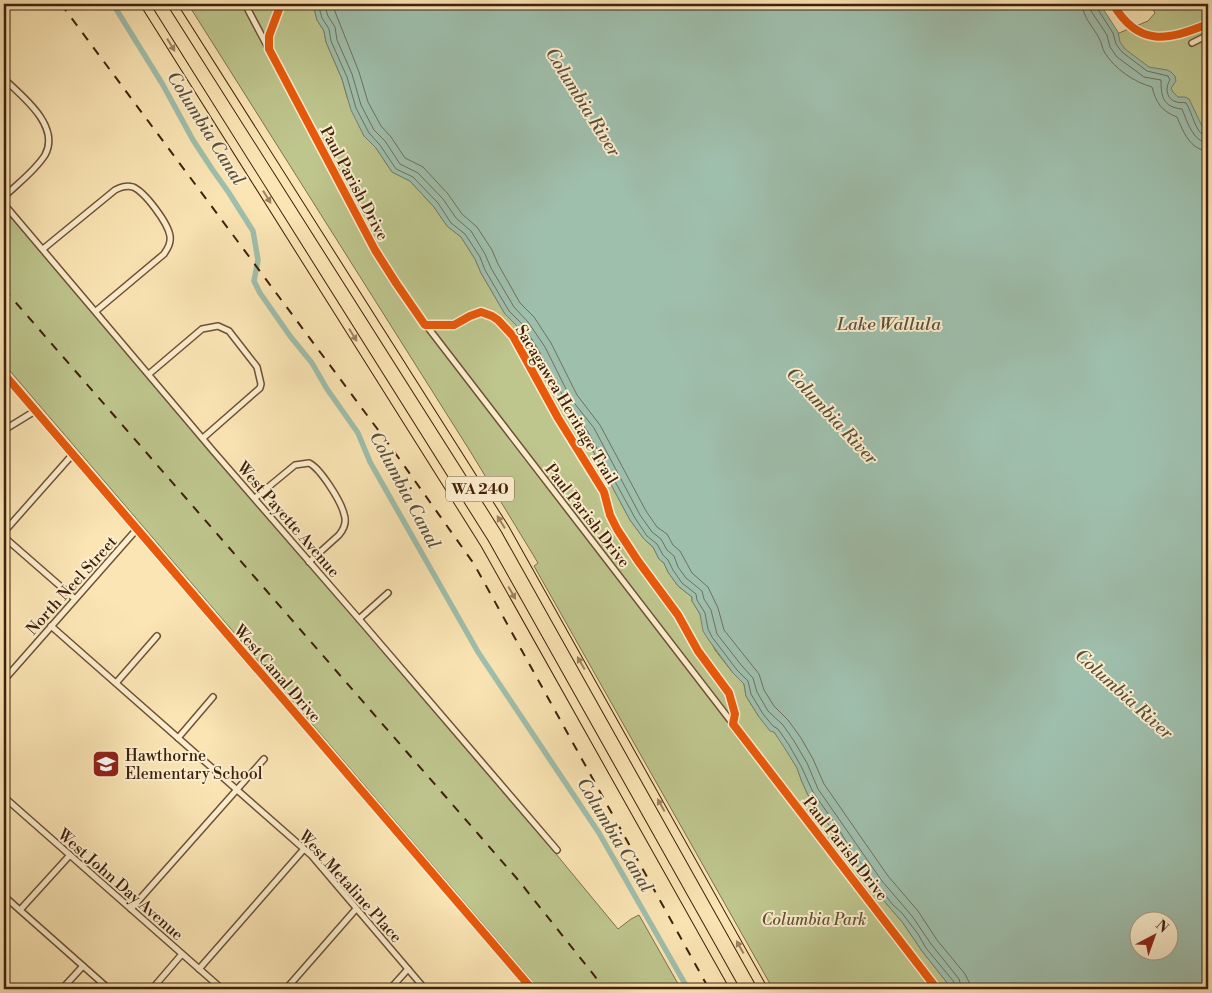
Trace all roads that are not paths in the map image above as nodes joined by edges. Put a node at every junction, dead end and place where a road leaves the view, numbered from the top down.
1 (145, 4) edge
2 (172, 4) edge
3 (245, 4) edge
4 (1208, 35) edge
5 (1192, 43) dead end
6 (4, 79) edge
7 (4, 197) edge
8 (4, 204) edge
9 (43, 250) junction
10 (96, 312) junction
11 (4, 374) edge
12 (149, 374) junction
13 (35, 411) junction
14 (4, 430) edge
15 (203, 438) junction
16 (73, 454) junction
17 (255, 498) junction
18 (137, 530) junction
19 (4, 532) edge
20 (4, 537) edge
21 (309, 562) junction
22 (388, 593) dead end
23 (74, 599) junction
24 (359, 619) junction
25 (51, 626) junction
26 (157, 636) dead end
27 (4, 680) edge
28 (116, 683) junction
29 (213, 697) dead end
30 (178, 738) junction
31 (264, 759) dead end
32 (237, 790) junction
33 (4, 797) edge
34 (304, 849) junction
35 (556, 850) dead end
36 (70, 855) junction
37 (4, 896) edge
38 (132, 909) junction
39 (356, 909) junction
40 (20, 910) junction
41 (182, 954) junction
42 (83, 966) junction
43 (199, 969) junction
44 (408, 969) junction
45 (62, 989) edge
46 (109, 989) edge
47 (152, 989) edge
48 (222, 989) edge
49 (286, 989) edge
50 (390, 989) edge
51 (425, 989) edge
52 (532, 989) edge
53 (735, 989) edge
54 (764, 989) edge
55 (937, 989) edge

1 -> 53 highway, WA 240
54 -> 2 highway, WA 240
3 - 55 street, Paul Parish Drive
4 - 5 street
6 - 7 street
8 - 9 street, West Payette Avenue
9 - 10 street, West Payette Avenue
9 - 10 street
10 - 12 street, West Payette Avenue
11 - 13 street, West Canal Drive
12 - 15 street, West Payette Avenue
12 - 15 street
13 - 14 street
13 - 16 street, West Canal Drive
15 - 17 street, West Payette Avenue
16 - 18 street, West Canal Drive
16 - 19 street
17 - 21 street, West Payette Avenue
17 - 21 street
18 - 23 street, North Neel Street
18 - 52 street, West Canal Drive
20 - 23 street
21 - 24 street, West Payette Avenue
22 - 24 street
23 - 25 street, North Neel Street
24 - 35 street, West Payette Avenue
25 - 27 street, North Neel Street
25 - 28 street, West Metaline Place
26 - 28 street
28 - 30 street, West Metaline Place
29 - 30 street
30 - 32 street, West Metaline Place
31 - 32 street
32 - 34 street, West Metaline Place
32 - 38 street
33 - 36 street, West John Day Avenue
34 - 39 street, West Metaline Place
34 - 43 street
36 - 38 street, West John Day Avenue
36 - 40 street
37 - 40 street
38 - 41 street, West John Day Avenue
39 - 44 street, West Metaline Place
39 - 49 street
40 - 42 street
41 - 43 street, West John Day Avenue
41 - 47 street
42 - 45 street
42 - 46 street
43 - 48 street, West John Day Avenue
44 - 50 street
44 - 51 street, West Metaline Place

